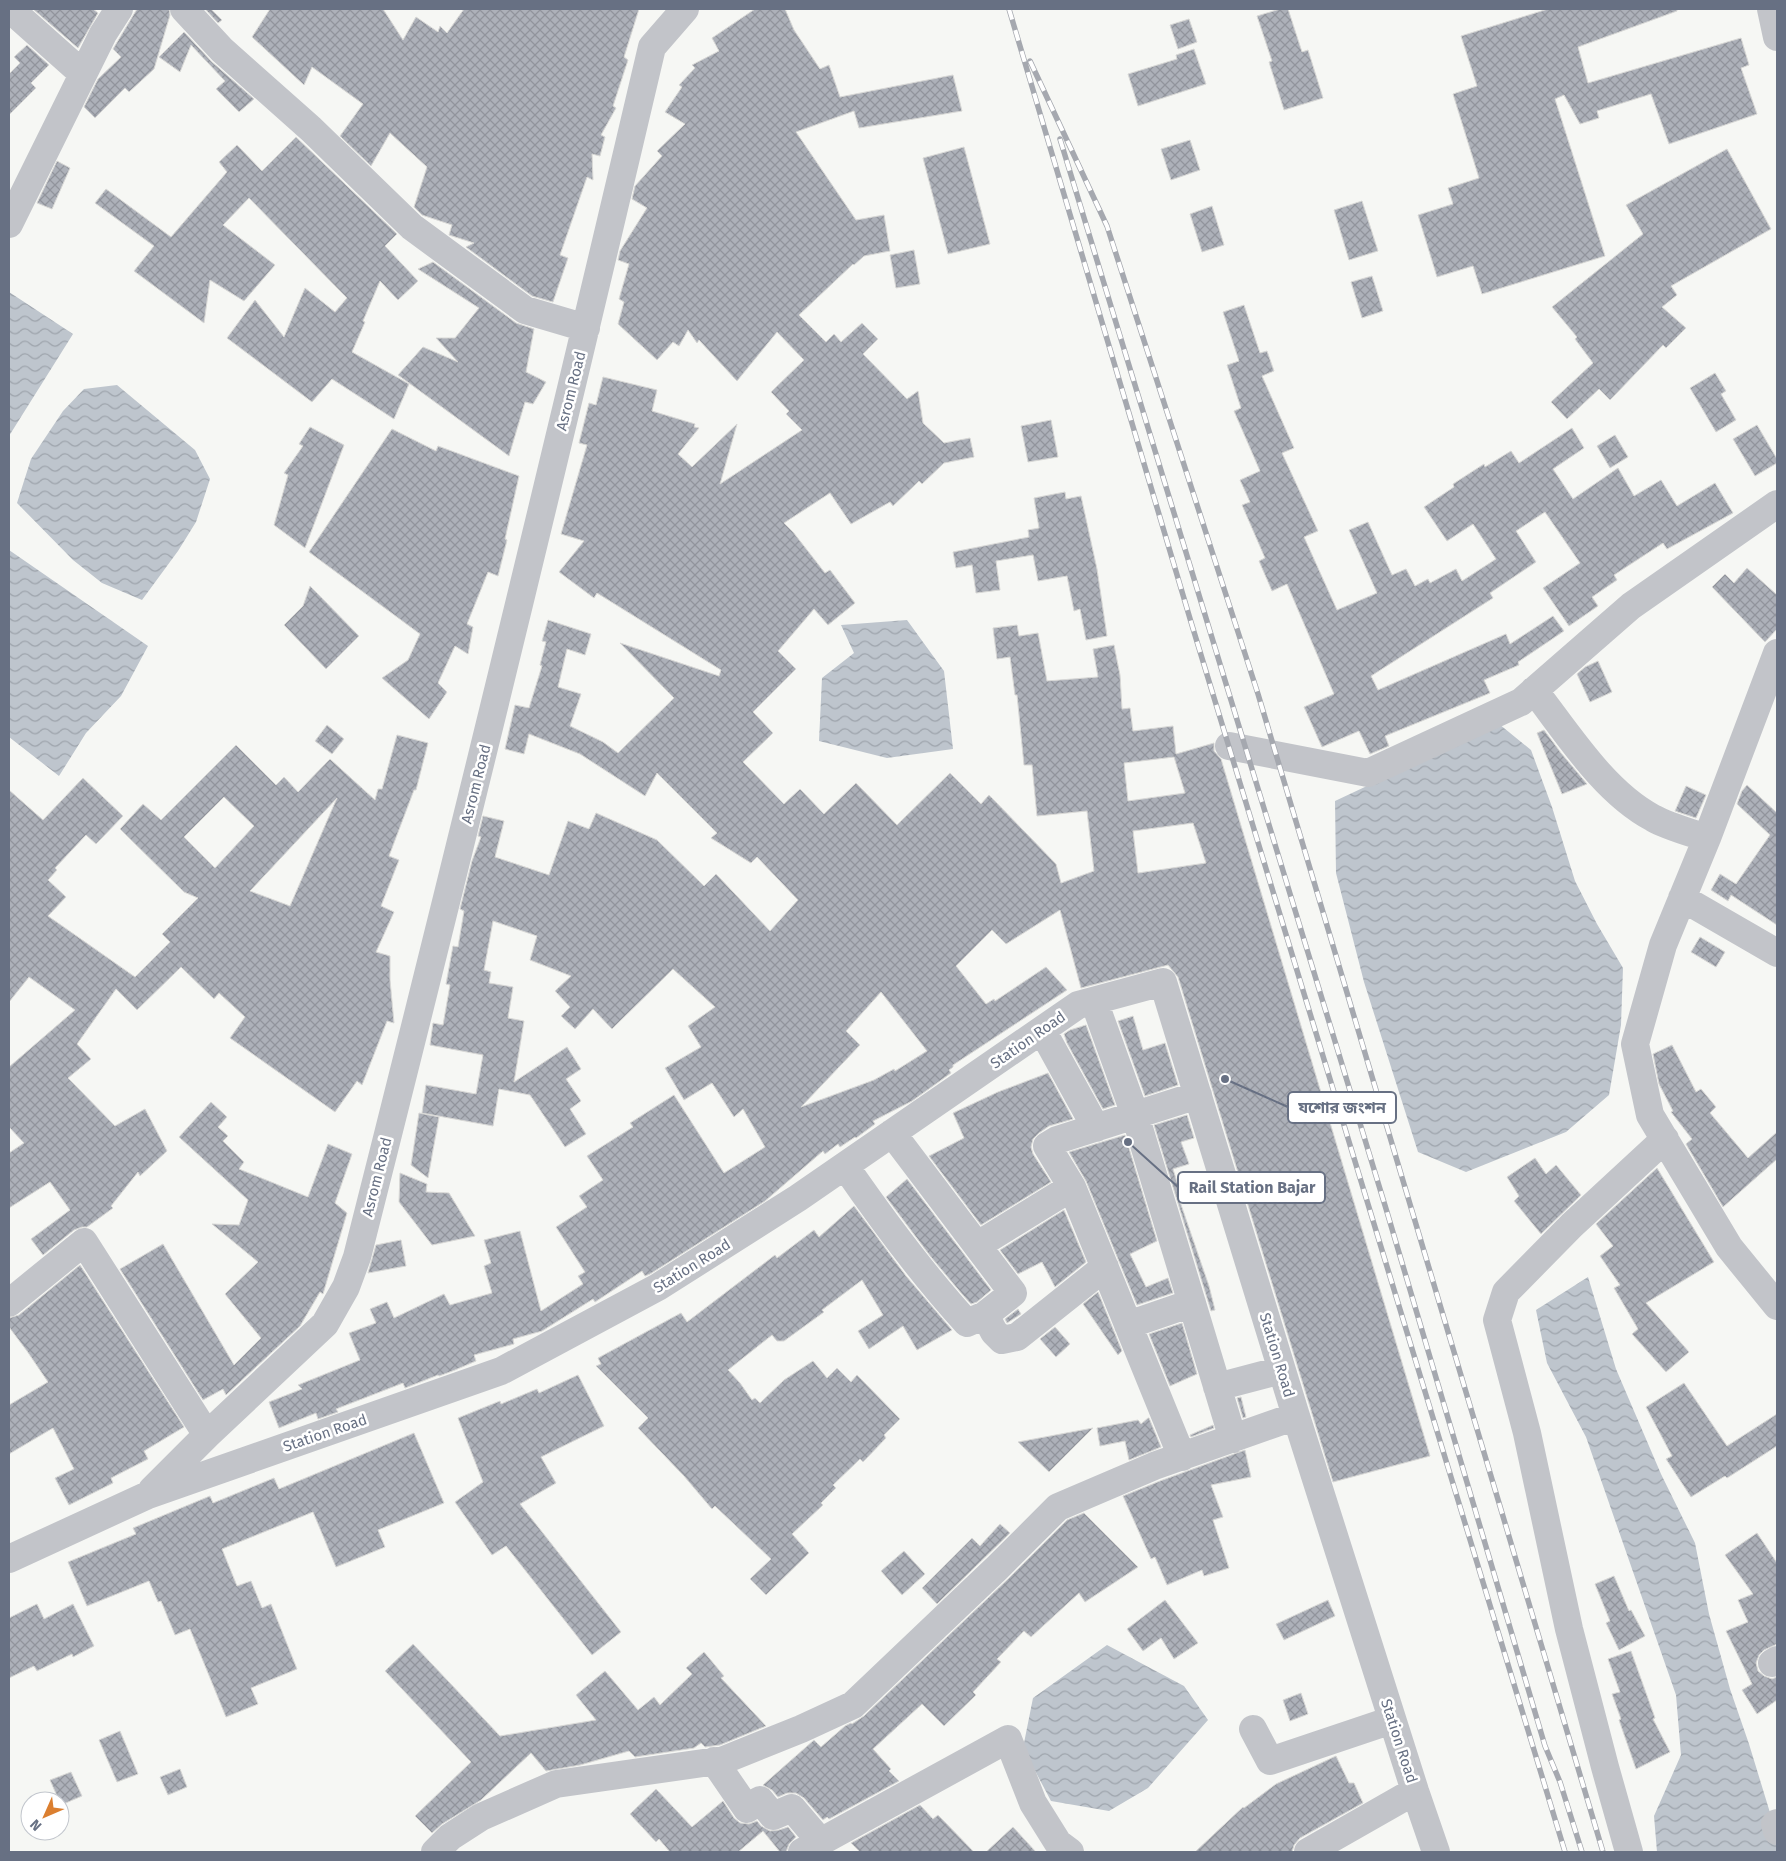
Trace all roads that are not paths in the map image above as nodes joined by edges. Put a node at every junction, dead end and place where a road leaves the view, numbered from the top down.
1 (10, 9) edge
2 (119, 9) edge
3 (184, 9) edge
4 (685, 9) edge
5 (1771, 9) edge
6 (1777, 37) edge
7 (83, 74) junction
8 (9, 224) edge
9 (586, 328) junction
10 (1777, 504) edge
11 (1777, 653) edge
12 (1534, 690) junction
13 (1229, 746) dead end
14 (1707, 838) junction
15 (1682, 898) junction
16 (1777, 953) edge
17 (1094, 1001) junction
18 (1042, 1030) junction
19 (1198, 1095) junction
20 (1135, 1115) junction
21 (1096, 1128) junction
22 (892, 1134) junction
23 (1665, 1139) junction
24 (845, 1166) junction
25 (1072, 1187) junction
26 (978, 1245) junction
27 (1105, 1268) junction
28 (9, 1303) edge
29 (1192, 1303) junction
30 (1777, 1306) edge
31 (985, 1315) junction
32 (1128, 1325) junction
33 (1281, 1370) junction
34 (1218, 1388) junction
35 (1296, 1416) junction
36 (207, 1435) junction
37 (1233, 1438) junction
38 (1182, 1457) junction
39 (148, 1495) junction
40 (9, 1559) edge
41 (1392, 1720) junction
42 (1253, 1729) dead end
43 (714, 1761) junction
44 (1415, 1791) junction
45 (1777, 1823) edge
46 (1777, 1831) edge
47 (812, 1847) edge
48 (435, 1852) edge
49 (1070, 1852) edge
50 (1308, 1852) edge
51 (1436, 1852) edge
52 (1629, 1852) edge

1 - 7 street
2 - 7 street
3 - 9 street
4 - 9 street, Asrom Road
5 - 6 street
7 - 8 street
9 - 36 street, Asrom Road
10 - 12 street
11 - 14 street
12 - 13 street
12 - 14 street
14 - 15 street
15 - 16 street
15 - 23 street
17 - 18 street, Station Road
17 - 19 street, Station Road
17 - 20 street
18 - 21 street
18 - 22 street, Station Road
19 - 20 street
19 - 33 street, Station Road
20 - 21 street
20 - 29 street
21 - 25 street
22 - 24 street, Station Road
22 - 26 street
23 - 30 street
23 - 52 street
24 - 31 street
24 - 39 street, Station Road
25 - 26 street
25 - 27 street
26 - 31 street
27 - 31 street
27 - 32 street
28 - 36 street
29 - 32 street
29 - 34 street
32 - 38 street
33 - 34 street
33 - 35 street, Station Road
34 - 37 street
35 - 37 street
35 - 41 street, Station Road
36 - 39 street, Asrom Road
37 - 38 street
38 - 43 street
39 - 40 street, Station Road
41 - 42 street
41 - 44 street, Station Road
43 - 47 street
43 - 48 street
44 - 50 street
44 - 51 street, Station Road
45 - 46 street
47 - 49 street

